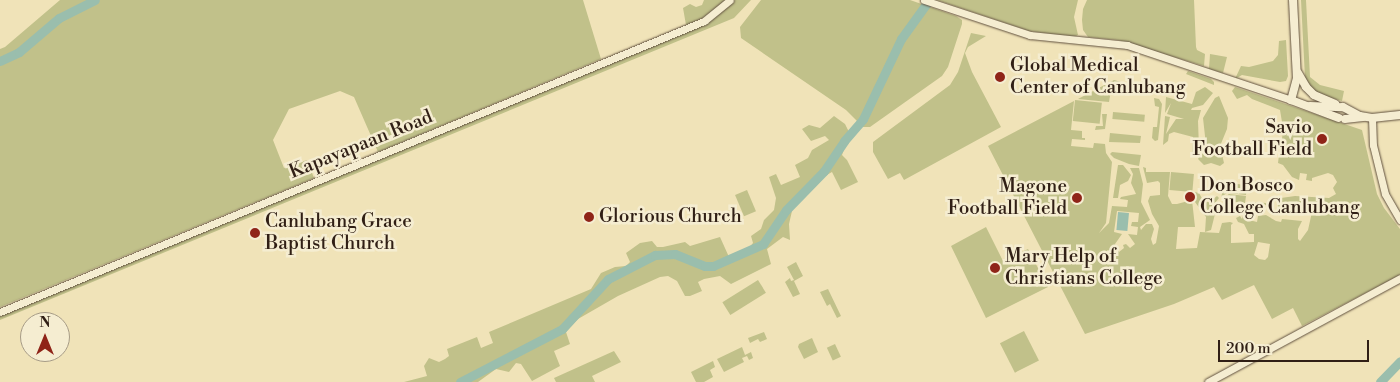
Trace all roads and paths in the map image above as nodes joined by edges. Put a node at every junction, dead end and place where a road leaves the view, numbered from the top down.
1 (730, 0) edge
2 (924, 0) edge
3 (1293, 0) edge
4 (1297, 68) junction
5 (1291, 100) junction
6 (1303, 105) junction
7 (1343, 107) junction
8 (1400, 115) edge
9 (1363, 117) junction
10 (1372, 118) junction
11 (1400, 220) edge
12 (1400, 278) edge
13 (0, 312) edge
14 (1208, 382) edge

1 - 13 street, Kapayapaan Road
2 - 5 street
3 - 4 main road
4 - 5 main road
4 - 7 main road
5 - 6 main road
6 - 7 main road
6 - 9 main road
7 - 9 main road
8 - 10 main road
9 - 10 main road
10 - 11 street
12 - 14 street

